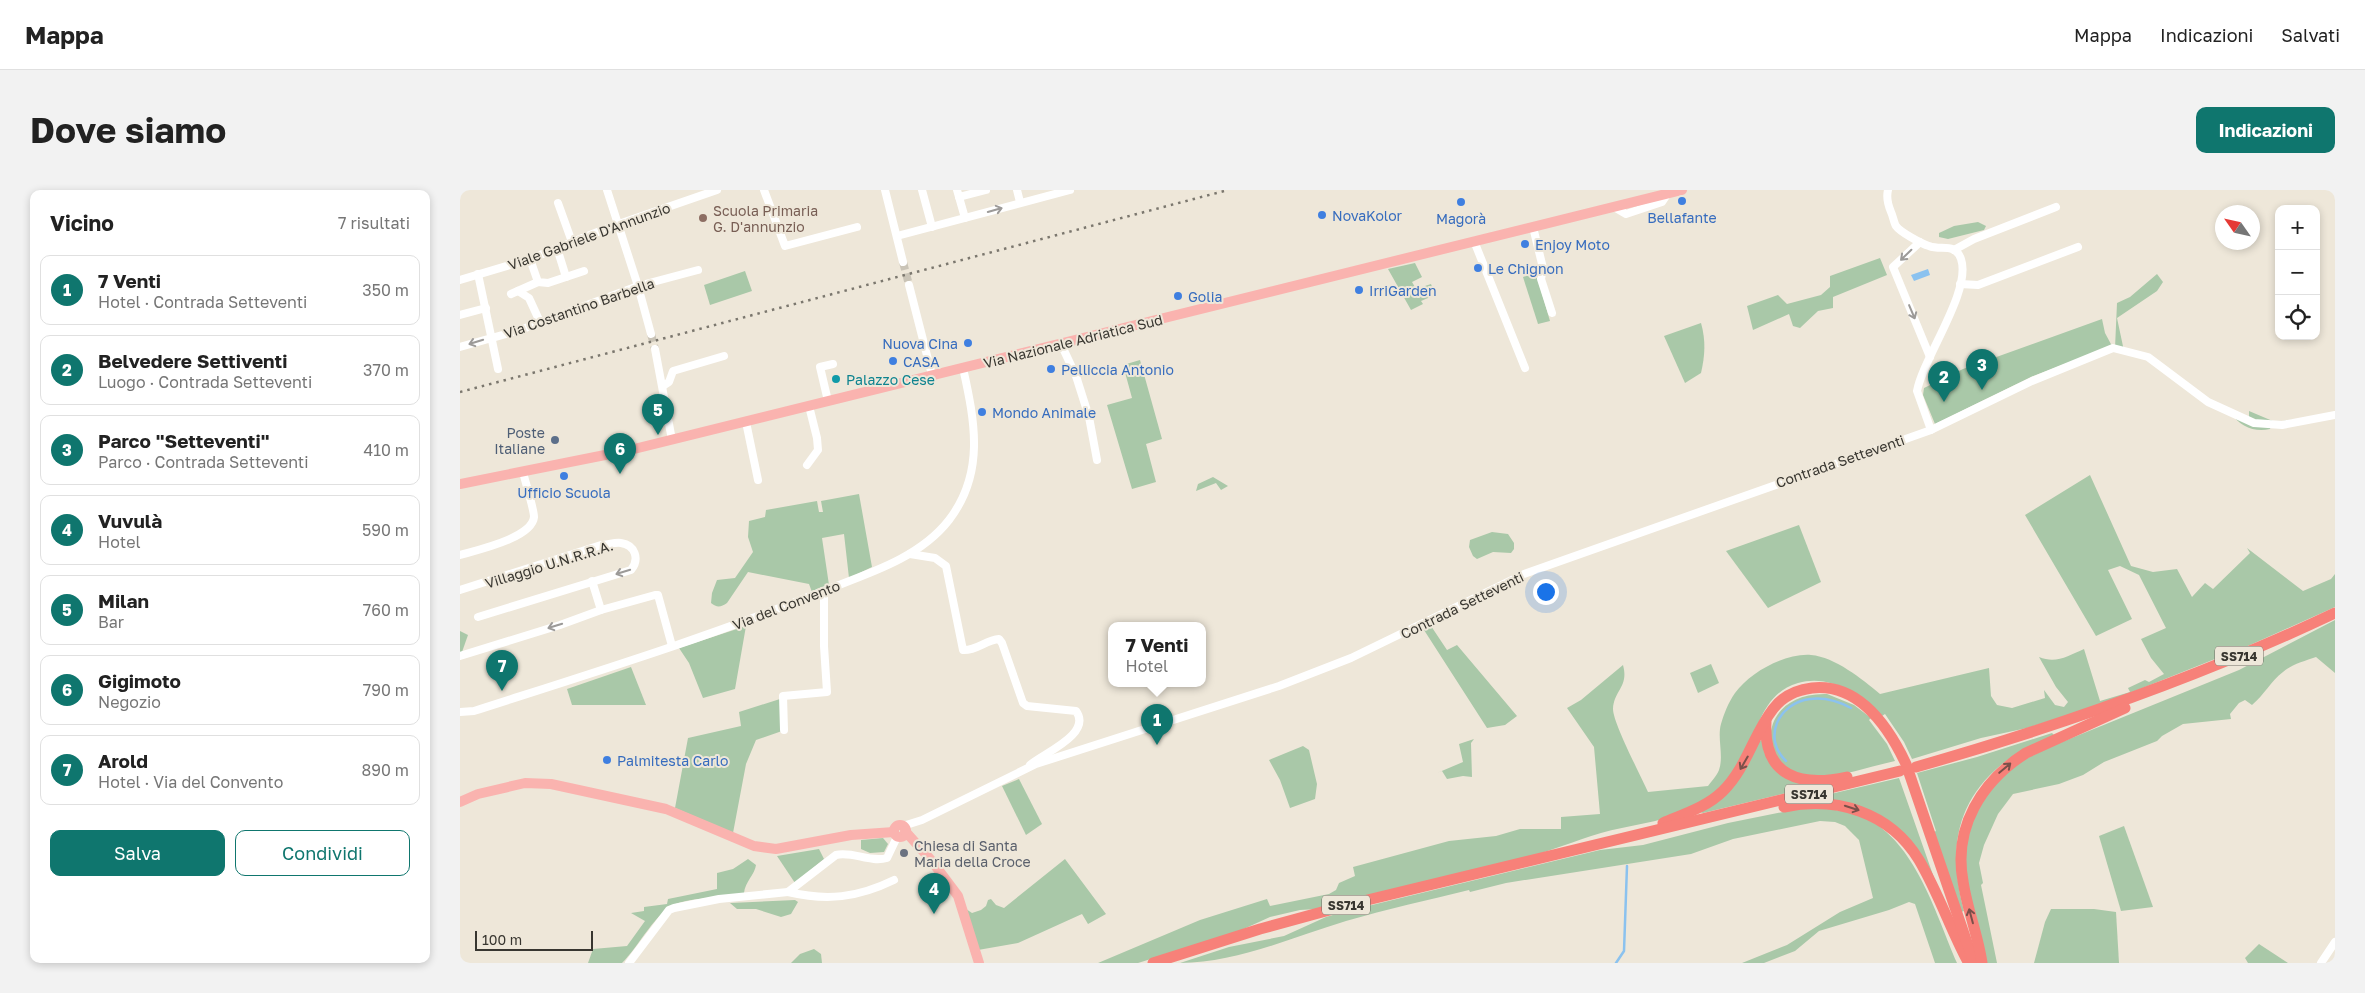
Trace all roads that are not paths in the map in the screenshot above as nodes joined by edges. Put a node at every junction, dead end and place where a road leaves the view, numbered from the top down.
1 (608, 190) edge
2 (717, 190) edge
3 (764, 190) edge
4 (922, 190) edge
5 (986, 190) edge
6 (1017, 190) edge
7 (1070, 190) edge
8 (1682, 190) edge
9 (1888, 190) edge
10 (887, 191) edge
11 (958, 193) edge
12 (1020, 202) junction
13 (558, 203) dead end
14 (2056, 207) dead end
15 (965, 218) junction
16 (618, 224) junction
17 (1533, 226) junction
18 (857, 227) dead end
19 (932, 227) junction
20 (898, 236) junction
21 (1474, 241) junction
22 (572, 242) junction
23 (1920, 242) junction
24 (2078, 247) dead end
25 (557, 248) junction
26 (1954, 250) junction
27 (530, 259) junction
28 (904, 262) tunnel mouth
29 (698, 270) dead end
30 (584, 271) dead end
31 (478, 274) junction
32 (566, 277) junction
33 (460, 280) edge
34 (538, 282) junction
35 (1960, 284) junction
36 (909, 285) tunnel mouth
37 (638, 286) junction
38 (486, 308) junction
39 (1552, 313) dead end
40 (460, 315) edge
41 (540, 322) junction
42 (651, 334) tunnel mouth
43 (492, 338) junction
44 (1061, 344) junction
45 (460, 347) edge
46 (655, 349) tunnel mouth
47 (724, 356) dead end
48 (1930, 357) junction
49 (833, 364) dead end
50 (963, 368) junction
51 (1525, 368) dead end
52 (498, 369) dead end
53 (932, 376) junction
54 (663, 386) junction
55 (828, 401) junction
56 (809, 406) junction
57 (2335, 415) edge
58 (746, 422) junction
59 (1931, 430) junction
60 (672, 440) junction
61 (1097, 460) dead end
62 (807, 465) dead end
63 (523, 472) junction
64 (758, 480) dead end
65 (460, 484) edge
66 (910, 554) junction
67 (460, 555) edge
68 (592, 582) junction
69 (460, 590) edge
70 (824, 591) junction
71 (601, 610) junction
72 (2335, 614) edge
73 (478, 617) dead end
74 (672, 646) junction
75 (460, 656) edge
76 (2169, 685) junction
77 (460, 712) edge
78 (1766, 720) junction
79 (784, 730) dead end
80 (1916, 767) dead end
81 (1024, 770) junction
82 (460, 802) edge
83 (1718, 816) junction
84 (901, 832) junction
85 (1625, 838) junction
86 (894, 880) dead end
87 (788, 892) junction
88 (2335, 942) edge
89 (629, 963) edge
90 (979, 963) edge
91 (1153, 963) edge
92 (1969, 963) edge
93 (1974, 963) edge
94 (1982, 963) edge
95 (2321, 963) edge

1 - 16 street
2 - 16 street, Viale Gabriele D'Annunzio
3 - 18 street
4 - 19 street
5 - 11 street
6 - 12 street
7 - 12 street
8 - 17 main road, Via Nazionale Adriatica Sud
9 - 23 street
10 - 20 street
11 - 15 street
15 -> 12 street
13 - 22 street
14 - 26 street
15 - 19 street
16 - 22 street, Viale Gabriele D'Annunzio
16 - 37 street
17 - 21 main road, Via Nazionale Adriatica Sud
17 - 39 street
19 - 20 street
20 - 28 street
21 - 44 main road, Via Nazionale Adriatica Sud
21 - 51 street
22 - 25 street, Viale Gabriele D'Annunzio
23 - 26 street
23 -> 48 street
24 - 35 street
25 - 27 street, Viale Gabriele D'Annunzio
25 - 32 street
26 - 35 street
27 - 31 street, Viale Gabriele D'Annunzio
27 - 34 street
29 - 37 street, Via Costantino Barbella
30 - 32 street
31 - 33 street, Viale Gabriele D'Annunzio
31 - 38 street
32 - 34 street
34 - 41 street
35 - 48 street
36 - 53 street
37 - 41 street, Via Costantino Barbella
37 - 42 street
38 - 40 street
38 - 43 street
41 - 43 street, Via Costantino Barbella
43 -> 45 street, Via Costantino Barbella
43 - 52 street
44 - 50 main road, Via Nazionale Adriatica Sud
44 - 61 street
46 - 54 street
47 - 54 street
48 - 59 street
49 - 55 street
50 - 53 main road, Via Nazionale Adriatica Sud
50 - 66 street, Via del Convento
53 - 55 main road, Via Nazionale Adriatica Sud
54 - 60 street
55 - 56 main road, Via Nazionale Adriatica Sud
56 - 58 main road, Via Nazionale Adriatica Sud
56 - 62 street
57 - 59 street, Contrada Setteventi
58 - 60 main road, Via Nazionale Adriatica Sud
58 - 64 street
59 - 81 street, Contrada Setteventi
60 - 63 main road, Via Nazionale Adriatica Sud
63 - 65 main road, Via Nazionale Adriatica Sud
63 - 67 street
66 - 70 street, Via del Convento
66 - 81 street
69 -> 68 street, Villaggio U.N.R.R.A.
68 - 71 street
68 - 73 street, Villaggio U.N.R.R.A.
70 - 74 street, Via del Convento
70 - 79 street
71 - 74 street
71 -> 75 street
72 - 76 highway, SS714
74 - 77 street, Via del Convento
76 - 80 highway, SS714
94 -> 76 highway
78 - 83 highway, SS714
78 -> 85 highway
78 - 93 highway
81 - 84 street, Contrada Setteventi
82 - 84 main road
83 - 85 highway, SS714
83 -> 92 highway
84 - 87 street
84 - 90 main road
85 - 91 highway, SS714
86 - 87 street
87 - 89 street
88 - 95 street

